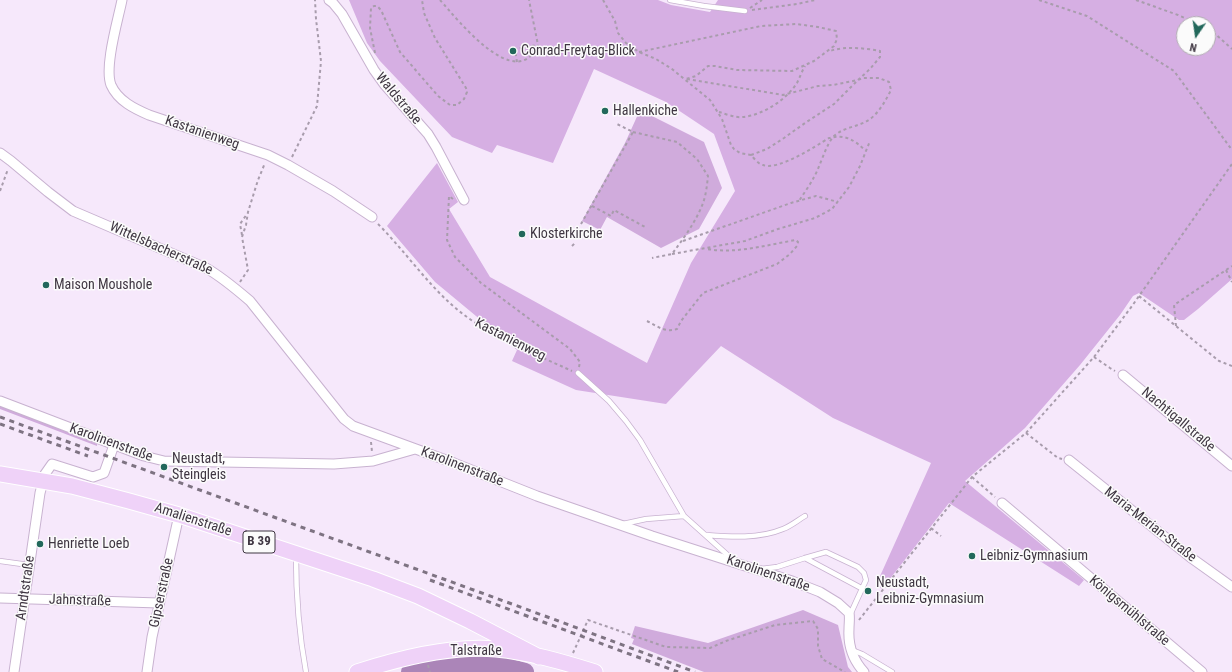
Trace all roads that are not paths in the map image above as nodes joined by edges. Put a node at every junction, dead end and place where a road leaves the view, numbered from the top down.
1 (122, 0) edge
2 (329, 0) edge
3 (670, 0) edge
4 (745, 11) road end
5 (0, 153) edge
6 (464, 200) dead end
7 (372, 217) dead end
8 (578, 373) road end
9 (1124, 375) dead end
10 (0, 401) edge
11 (114, 445) junction
12 (415, 449) junction
13 (1069, 460) road end
14 (1232, 466) edge
15 (0, 474) edge
16 (43, 481) junction
17 (1002, 503) road end
18 (179, 515) junction
19 (684, 516) junction
20 (805, 516) dead end
21 (622, 524) junction
22 (706, 535) junction
23 (296, 554) junction
24 (805, 558) junction
25 (0, 561) edge
26 (735, 563) junction
27 (29, 565) junction
28 (756, 569) junction
29 (1232, 587) edge
30 (863, 589) junction
31 (0, 598) edge
32 (24, 599) junction
33 (159, 603) junction
34 (849, 616) junction
35 (470, 621) junction
36 (476, 648) junction
37 (850, 650) junction
38 (539, 657) junction
39 (14, 672) edge
40 (147, 672) edge
41 (306, 672) edge
42 (357, 672) edge
43 (594, 672) edge
44 (864, 672) edge
45 (892, 672) edge
46 (1202, 672) edge

1 - 7 street, Kastanienweg
2 - 6 street, Waldstraße
3 - 4 lane
5 - 12 street, Wittelsbacherstraße
8 - 19 lane
9 - 14 street, Nachtigallstraße
10 - 11 street, Karolinenstraße
11 - 12 street, Karolinenstraße
11 - 16 street, Arndtstraße
12 - 21 street, Karolinenstraße
13 - 29 street, Maria-Merian-Straße
15 - 16 main road, Amalienstraße / B 39
16 - 18 main road, Amalienstraße / B 39
16 - 27 street, Arndtstraße
17 - 46 street, Königsmühlstraße
18 - 23 main road, Amalienstraße / B 39
18 - 33 street, Gipserstraße
19 - 21 lane
19 - 22 lane
20 - 22 lane
21 - 26 street, Karolinenstraße
22 - 26 lane
23 - 35 main road, Amalienstraße / B 39
23 - 41 lane
24 - 28 lane
24 - 30 lane
24 - 30 lane
25 - 27 lane
26 - 28 street, Karolinenstraße
27 - 32 street, Arndtstraße
28 - 34 street, Karolinenstraße
30 - 34 lane
31 - 32 street, Jahnstraße
32 - 33 street, Jahnstraße
32 - 39 street, Arndtstraße
33 - 40 street, Gipserstraße
34 - 37 street
35 - 36 main road
35 - 38 main road, Amalienstraße
36 - 38 main road, Talstraße
36 - 42 main road, Talstraße
37 - 44 street
37 - 45 lane
38 - 43 main road, Talstraße

